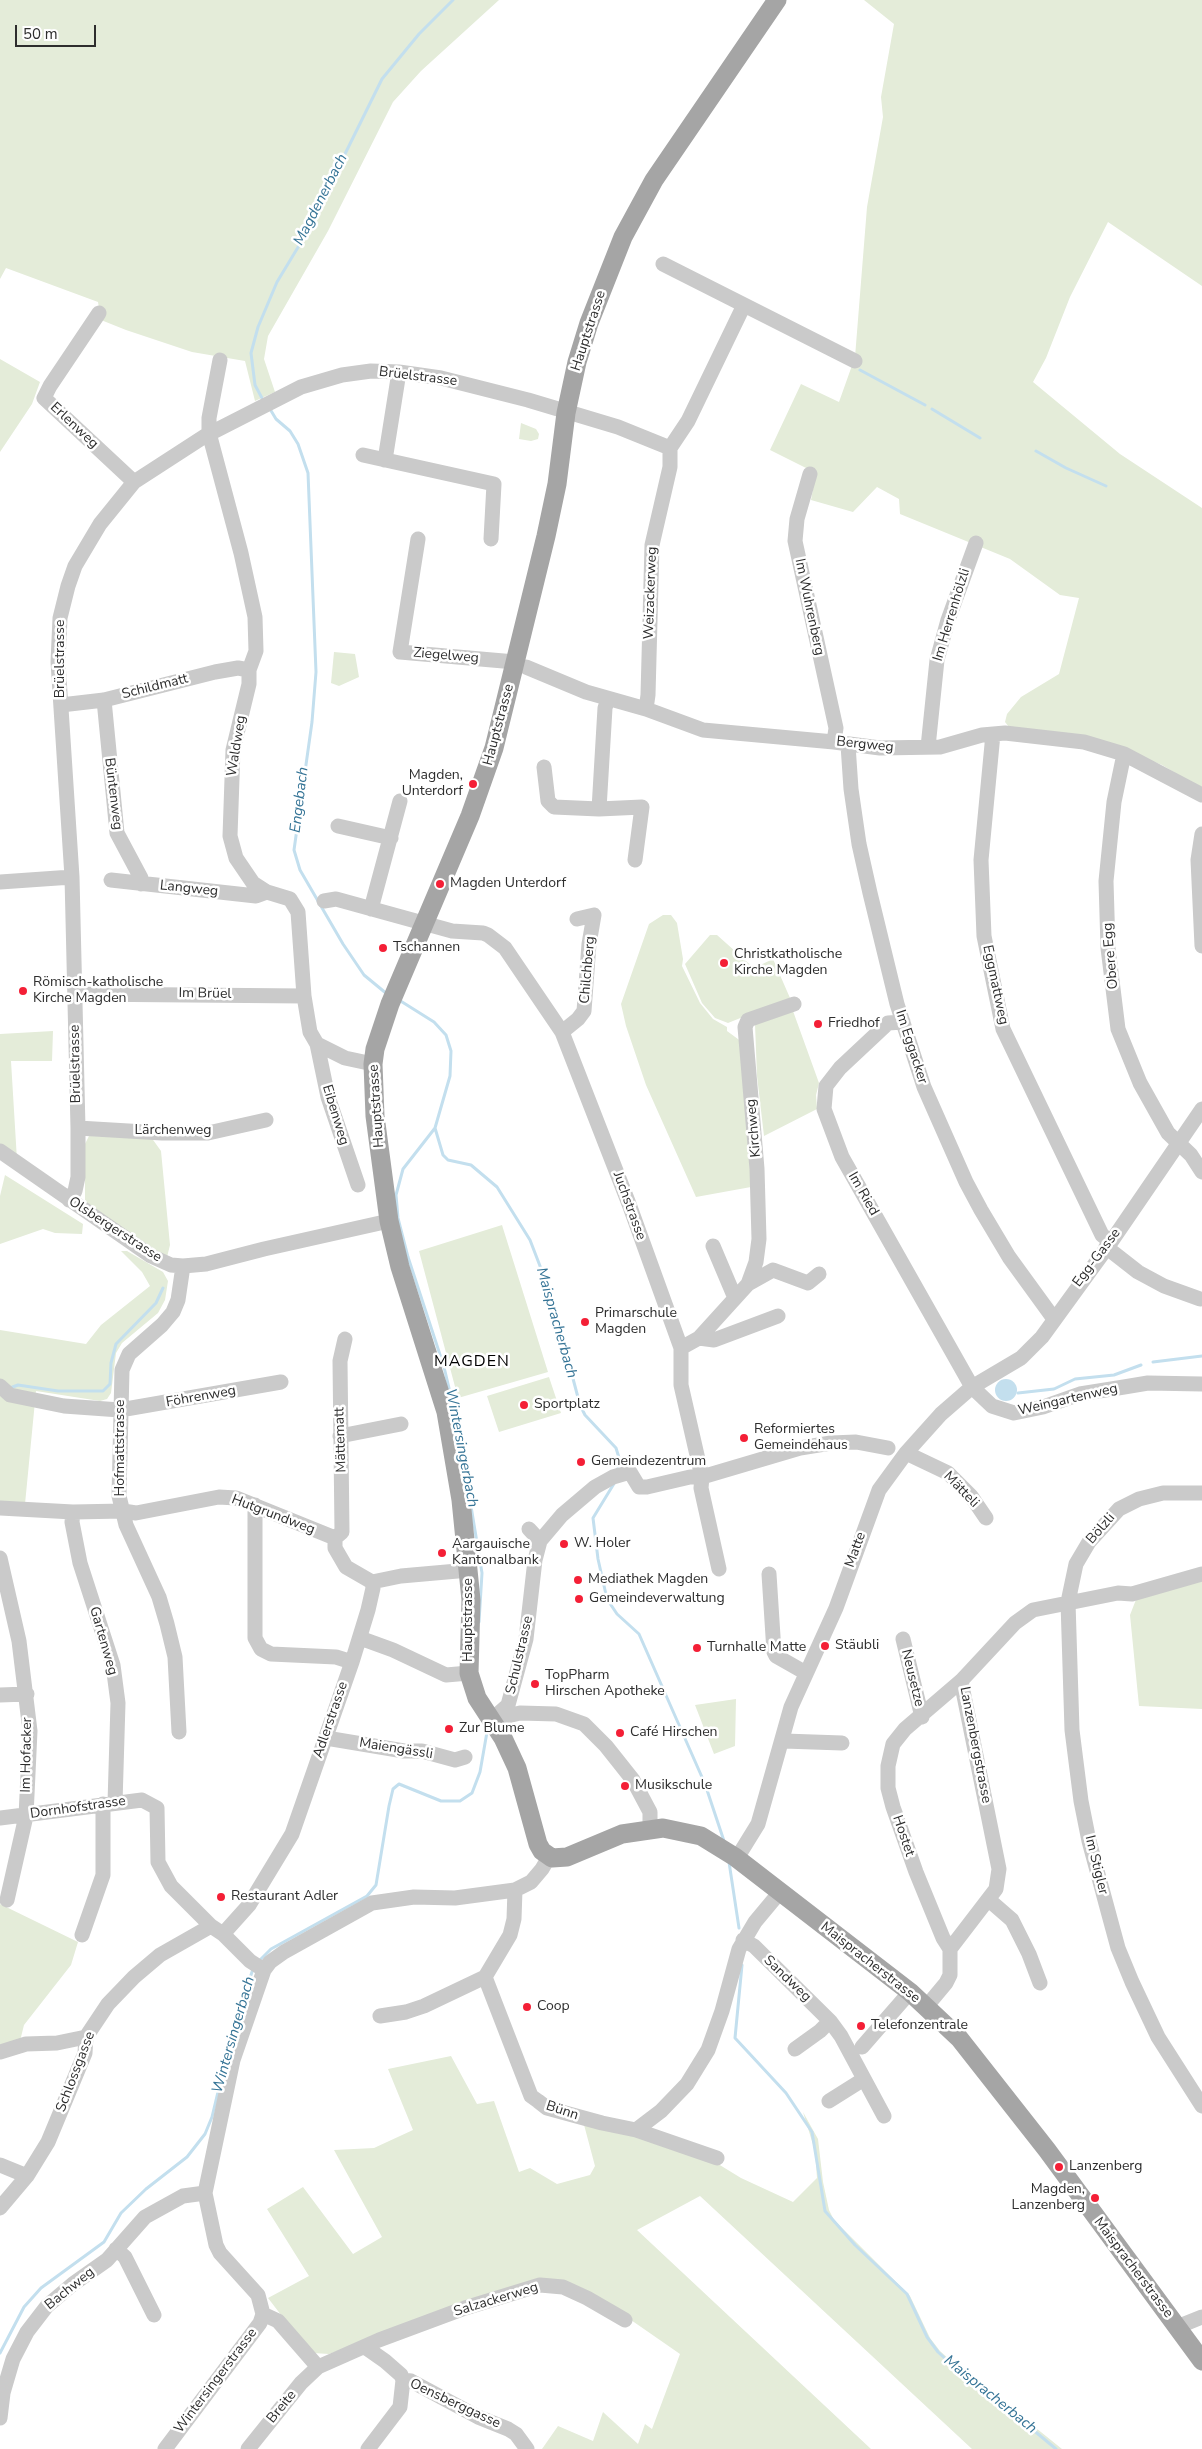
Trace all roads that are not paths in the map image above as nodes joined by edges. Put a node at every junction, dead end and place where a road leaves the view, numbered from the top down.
1 (777, 0) edge
2 (663, 264) dead end
3 (744, 305) junction
4 (99, 313) dead end
5 (220, 360) dead end
6 (855, 361) dead end
7 (399, 372) junction
8 (566, 413) junction
9 (209, 433) junction
10 (670, 448) junction
11 (363, 455) dead end
12 (384, 460) junction
13 (810, 474) dead end
14 (134, 482) junction
15 (418, 539) dead end
16 (491, 539) dead end
17 (976, 544) dead end
18 (521, 664) junction
19 (249, 670) junction
20 (608, 699) junction
21 (104, 700) junction
22 (61, 705) junction
23 (646, 709) junction
24 (993, 734) junction
25 (841, 743) junction
26 (928, 747) junction
27 (1124, 754) junction
28 (544, 766) dead end
29 (1202, 795) edge
30 (400, 801) dead end
31 (599, 809) junction
32 (338, 826) dead end
33 (1202, 834) edge
34 (391, 838) junction
35 (635, 860) dead end
36 (72, 878) junction
37 (111, 880) dead end
38 (0, 882) edge
39 (142, 884) junction
40 (267, 892) junction
41 (324, 901) dead end
42 (371, 909) junction
43 (576, 919) dead end
44 (423, 924) junction
45 (1202, 946) edge
46 (74, 994) junction
47 (304, 996) junction
48 (794, 1004) dead end
49 (903, 1022) junction
50 (562, 1032) junction
51 (317, 1044) junction
52 (373, 1064) junction
53 (1202, 1109) edge
54 (266, 1120) dead end
55 (78, 1128) junction
56 (1178, 1142) junction
57 (0, 1151) edge
58 (1202, 1172) edge
59 (358, 1185) dead end
60 (69, 1200) junction
61 (389, 1221) junction
62 (1108, 1244) junction
63 (713, 1246) dead end
64 (183, 1266) junction
65 (820, 1274) dead end
66 (748, 1284) junction
67 (734, 1298) junction
68 (1200, 1299) dead end
69 (778, 1316) dead end
70 (1054, 1319) junction
71 (699, 1338) junction
72 (345, 1339) dead end
73 (681, 1348) junction
74 (281, 1382) dead end
75 (1202, 1384) edge
76 (972, 1387) junction
77 (4, 1389) edge
78 (120, 1410) junction
79 (402, 1424) dead end
80 (340, 1436) junction
81 (888, 1448) dead end
82 (906, 1453) junction
83 (702, 1477) junction
84 (1202, 1493) edge
85 (255, 1505) junction
86 (0, 1508) edge
87 (123, 1511) junction
88 (73, 1512) junction
89 (986, 1518) dead end
90 (530, 1528) dead end
91 (335, 1538) junction
92 (540, 1541) junction
93 (0, 1558) edge
94 (719, 1569) dead end
95 (469, 1570) junction
96 (769, 1574) dead end
97 (1202, 1574) edge
98 (372, 1582) junction
99 (4, 1591) edge
100 (1068, 1602) junction
101 (360, 1638) junction
102 (903, 1639) dead end
103 (352, 1662) junction
104 (469, 1673) junction
105 (806, 1673) junction
106 (962, 1681) junction
107 (27, 1694) junction
108 (0, 1695) edge
109 (922, 1716) junction
110 (491, 1720) junction
111 (179, 1732) dead end
112 (326, 1738) junction
113 (784, 1741) junction
114 (842, 1744) dead end
115 (465, 1757) dead end
116 (109, 1804) junction
117 (26, 1816) junction
118 (0, 1818) edge
119 (650, 1828) junction
120 (731, 1854) junction
121 (549, 1856) junction
122 (515, 1890) junction
123 (780, 1892) junction
124 (7, 1900) dead end
125 (989, 1900) junction
126 (217, 1930) junction
127 (82, 1935) dead end
128 (742, 1943) junction
129 (950, 1949) junction
130 (258, 1966) junction
131 (486, 1977) junction
132 (1040, 1983) dead end
133 (910, 1992) junction
134 (926, 2007) junction
135 (380, 2016) dead end
136 (830, 2021) junction
137 (86, 2037) junction
138 (862, 2047) dead end
139 (794, 2049) dead end
140 (0, 2052) edge
141 (864, 2079) junction
142 (829, 2101) dead end
143 (1202, 2106) edge
144 (884, 2116) dead end
145 (636, 2130) junction
146 (717, 2158) dead end
147 (0, 2165) edge
148 (27, 2176) junction
149 (204, 2193) junction
150 (0, 2208) edge
151 (116, 2249) junction
152 (263, 2314) junction
153 (154, 2315) dead end
154 (1202, 2317) edge
155 (625, 2320) dead end
156 (1177, 2327) junction
157 (364, 2347) junction
158 (1202, 2361) edge
159 (318, 2367) junction
160 (403, 2380) junction
161 (0, 2418) edge
162 (165, 2449) edge
163 (248, 2449) edge
164 (368, 2449) edge
165 (527, 2449) edge

1 - 8 main road, Hauptstrasse
2 - 3 street
3 - 6 street
3 - 10 street
4 - 14 street, Erlenweg
5 - 9 street, Waldweg
7 - 8 street, Brüelstrasse
7 - 9 street, Brüelstrasse
7 - 12 street
8 - 10 street
8 - 18 main road, Hauptstrasse
9 - 14 street, Brüelstrasse
9 - 19 street, Waldweg
10 - 23 street, Weizackerweg
11 - 12 street
12 - 16 street
13 - 25 street, Im Wuhrenberg
14 - 22 street, Brüelstrasse
15 - 18 street, Ziegelweg
17 - 26 street, Im Herrenhölzli
18 - 20 street, Bergweg
18 - 44 main road, Hauptstrasse
19 - 21 street, Schildmatt
19 - 40 street, Waldweg
20 - 23 street, Bergweg
20 - 31 street
21 - 22 street, Schildmatt
21 - 39 street, Büntenweg
22 - 36 street, Brüelstrasse
23 - 25 street, Bergweg
24 - 26 street, Bergweg
24 - 27 street, Bergweg
24 - 62 street, Eggmattweg
25 - 26 street, Bergweg
25 - 49 street, Im Eggacker
27 - 29 street, Bergweg
27 - 56 street, Obere Egg
28 - 31 street
30 - 34 street
31 - 35 street
32 - 34 street
33 - 45 street
34 - 42 street
36 - 38 street
36 - 46 street, Brüelstrasse
37 - 39 street, Langweg
39 - 40 street, Langweg
40 - 47 street, Waldweg
41 - 42 street, Juchstrasse
42 - 44 street, Juchstrasse
43 - 50 street, Chilchberg
44 - 50 street, Juchstrasse
44 - 52 main road, Hauptstrasse
46 - 47 street, Im Brüel
46 - 55 street, Brüelstrasse
47 - 51 street, Waldweg
48 - 66 street, Kirchweg
49 - 70 street, Im Eggacker
49 - 76 street, Im Ried
50 - 73 street, Juchstrasse
51 - 52 street
51 - 59 street, Eibenweg
52 - 61 main road, Hauptstrasse
53 - 56 street, Egg-Gasse
54 - 55 street, Lärchenweg
55 - 60 street, Brüelstrasse
56 - 58 street, Obere Egg
56 - 62 street, Egg-Gasse
57 - 60 street, Olsbergerstrasse
60 - 64 street, Olsbergerstrasse
61 - 64 street, Olsbergerstrasse
61 - 95 main road, Hauptstrasse
62 - 68 street, Eggmattweg
62 - 70 street, Egg-Gasse
63 - 67 street
64 - 78 street, Hofmattstrasse
65 - 66 street, Kirchweg
66 - 67 street, Kirchweg
67 - 71 street, Kirchweg
69 - 71 street, Kirchweg
70 - 76 street, Egg-Gasse
71 - 73 street, Kirchweg
72 - 80 street, Mättematt
73 - 83 street, Juchstrasse
74 - 78 street, Föhrenweg
75 - 76 street, Weingartenweg
76 - 82 street, Matte
77 - 78 street, Föhrenweg
78 - 87 street, Hofmattstrasse
79 - 80 street
80 - 91 street, Mättematt
81 - 83 street
82 - 89 street, Mätteli
82 - 105 street, Matte
83 - 92 street, Schulstrasse
83 - 94 street, Juchstrasse
84 - 100 street, Bölzli
85 - 87 street, Hutgrundweg
85 - 91 street, Hutgrundweg
85 - 103 street
86 - 88 street, Hutgrundweg
87 - 88 street, Hutgrundweg
87 - 111 street, Hofmattstrasse
88 - 116 street, Gartenweg
90 - 92 street
91 - 98 street
92 - 110 street, Schulstrasse
93 - 99 street, Im Hofacker
95 - 98 street
95 - 104 main road, Hauptstrasse
96 - 105 street
97 - 100 street, Lanzenbergstrasse
98 - 101 street, Adlerstrasse
99 - 107 street, Im Hofacker
100 - 106 street, Lanzenbergstrasse
100 - 143 street, Im Stigler
101 - 103 street, Adlerstrasse
101 - 104 street
102 - 109 street, Neusetze
103 - 112 street, Adlerstrasse
104 - 110 main road, Hauptstrasse
105 - 113 street, Matte
106 - 109 street, Hostet
106 - 125 street, Lanzenbergstrasse
107 - 108 street
107 - 117 street, Im Hofacker
109 - 129 street, Hostet
110 - 119 street
110 - 121 main road, Hauptstrasse
112 - 115 street, Maiengässli
112 - 126 street, Adlerstrasse
113 - 114 street
113 - 120 street, Matte
116 - 117 street, Dornhofstrasse
116 - 126 street, Dornhofstrasse
116 - 127 street, Gartenweg
117 - 118 street, Dornhofstrasse
117 - 124 street, Im Hofacker
119 - 120 main road, Maispracherstrasse
119 - 121 main road, Maispracherstrasse
120 - 123 main road, Maispracherstrasse
121 - 122 street, Wintersingerstrasse
122 - 130 street, Wintersingerstrasse
122 - 131 street
123 - 128 street
123 - 133 main road, Maispracherstrasse
125 - 129 street, Lanzenbergstrasse
125 - 132 street
126 - 130 street, Dornhofstrasse
126 - 137 street, Schlossgasse
128 - 136 street, Sandweg
128 - 145 street
129 - 134 street, Hostet
130 - 149 street, Wintersingerstrasse
131 - 135 street
131 - 145 street, Bünn
133 - 134 main road, Maispracherstrasse
133 - 138 street
134 - 156 main road, Maispracherstrasse
136 - 139 street
136 - 141 street, Sandweg
137 - 140 street
137 - 148 street, Schlossgasse
141 - 142 street
141 - 144 street, Sandweg
145 - 146 street, Bünn
147 - 148 street
148 - 150 street, Schlossgasse
149 - 151 street, Bachweg
149 - 152 street, Wintersingerstrasse
151 - 153 street
151 - 161 street, Bachweg
152 - 159 street
152 - 162 street, Wintersingerstrasse
154 - 156 street
155 - 157 street, Salzackerweg
156 - 158 main road, Maispracherstrasse
157 - 159 street
157 - 160 street, Oensberggasse
159 - 163 street, Breite
160 - 164 street
160 - 165 street, Oensberggasse

